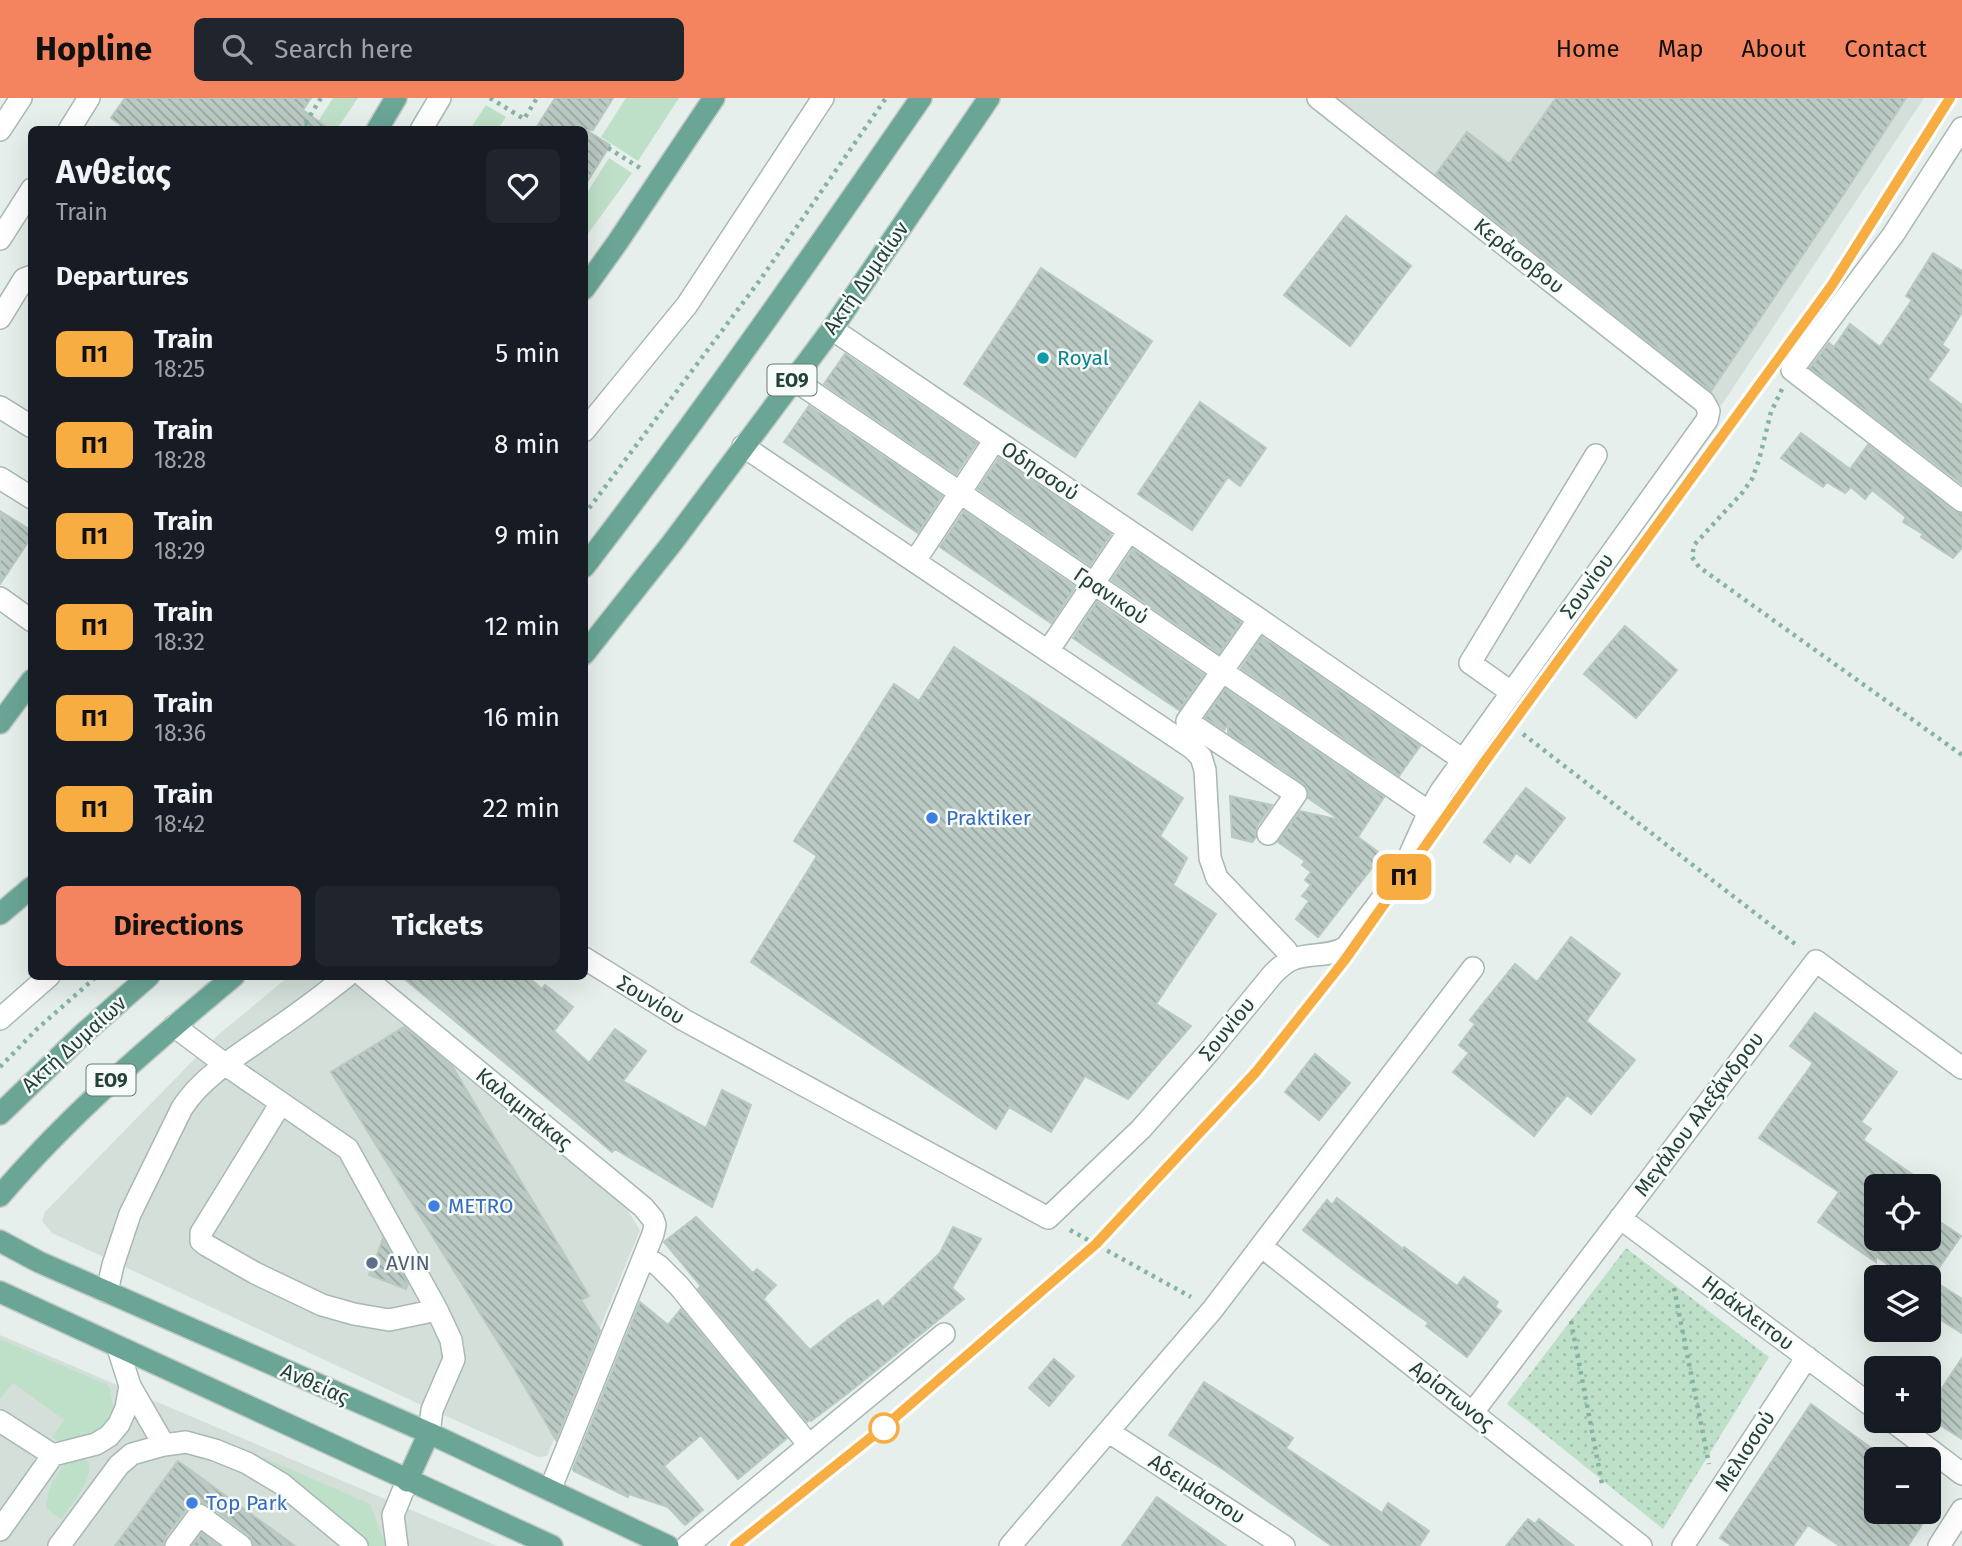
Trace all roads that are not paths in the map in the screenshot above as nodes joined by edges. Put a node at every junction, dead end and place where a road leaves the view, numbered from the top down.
1 (21, 98) edge
2 (89, 98) edge
3 (396, 98) edge
4 (440, 98) edge
5 (714, 98) edge
6 (823, 98) edge
7 (921, 98) edge
8 (989, 98) edge
9 (1318, 98) edge
10 (72, 126) edge
11 (379, 126) edge
12 (423, 126) edge
13 (1962, 128) edge
14 (0, 130) edge
15 (28, 195) edge
16 (0, 239) edge
17 (28, 278) edge
18 (588, 283) edge
19 (0, 318) edge
20 (832, 329) junction
21 (793, 379) junction
22 (0, 407) edge
23 (1707, 420) joint
24 (28, 424) edge
25 (588, 426) edge
26 (995, 441) junction
27 (743, 446) junction
28 (1596, 455) dead end
29 (0, 478) edge
30 (960, 493) junction
31 (28, 496) edge
32 (1962, 501) edge
33 (1129, 531) junction
34 (915, 561) junction
35 (588, 562) edge
36 (1093, 584) junction
37 (0, 598) edge
38 (28, 618) edge
39 (1259, 619) junction
40 (588, 649) edge
41 (1048, 651) junction
42 (1222, 671) junction
43 (28, 685) edge
44 (1511, 692) junction
45 (1187, 721) junction
46 (0, 723) edge
47 (1188, 744) junction
48 (1463, 760) junction
49 (1429, 812) junction
50 (1268, 834) dead end
51 (28, 890) edge
52 (0, 914) edge
53 (588, 960) edge
54 (1290, 960) junction
55 (1473, 968) dead end
56 (44, 980) edge
57 (145, 980) edge
58 (229, 980) edge
59 (342, 980) edge
60 (368, 980) edge
61 (0, 1019) edge
62 (174, 1026) junction
63 (226, 1065) junction
64 (1962, 1068) edge
65 (281, 1103) junction
66 (0, 1114) edge
67 (0, 1196) edge
68 (1620, 1218) junction
69 (0, 1241) edge
70 (1261, 1246) junction
71 (644, 1256) junction
72 (0, 1292) edge
73 (107, 1292) junction
74 (437, 1310) junction
75 (944, 1334) dead end
76 (118, 1348) junction
77 (1807, 1357) junction
78 (130, 1386) junction
79 (1864, 1400) edge
80 (1473, 1412) junction
81 (0, 1421) edge
82 (1109, 1432) junction
83 (429, 1433) junction
84 (1908, 1433) edge
85 (164, 1445) junction
86 (809, 1445) junction
87 (88, 1446) junction
88 (53, 1455) junction
89 (1962, 1475) edge
90 (407, 1481) junction
91 (103, 1487) junction
92 (550, 1490) junction
93 (1962, 1510) edge
94 (0, 1530) edge
95 (59, 1546) edge
96 (176, 1546) edge
97 (241, 1546) edge
98 (357, 1546) edge
99 (397, 1546) edge
100 (552, 1546) edge
101 (668, 1546) edge
102 (687, 1546) edge
103 (1010, 1546) edge
104 (1284, 1546) edge
105 (1641, 1546) edge
106 (1683, 1546) edge
107 (1938, 1546) edge

1 - 14 street
2 - 10 street
3 - 11 main road
4 - 12 street
5 - 18 main road
6 - 25 street
7 - 35 main road, ΕΟ9
8 - 20 main road, Ακτή Δυμαίων / ΕΟ9
9 - 23 street, Κεράσοβου
13 - 32 street
15 - 16 street
17 - 19 street
20 - 21 main road, Ακτή Δυμαίων / ΕΟ9
20 - 26 street, Οδησσού
21 - 27 main road, Ακτή Δυμαίων / ΕΟ9
21 - 30 street, Γρανικού
22 - 24 street
23 - 44 street, Σουνίου
26 - 30 street
26 - 33 street, Οδησσού
27 - 34 street
27 - 40 main road, Ακτή Δυμαίων / ΕΟ9
28 - 44 street
29 - 31 street
30 - 34 street
30 - 36 street, Γρανικού
33 - 36 street
33 - 39 street, Οδησσού
34 - 41 street
36 - 41 street
36 - 42 street, Γρανικού
37 - 38 street
39 - 42 street
39 - 48 street, Οδησσού
41 - 47 street
42 - 45 street
42 - 49 street, Γρανικού
43 - 46 main road
44 - 48 street, Σουνίου
45 - 47 street
45 - 50 street
47 - 54 street
48 - 49 street, Σουνίου
49 - 54 street, Σουνίου
51 - 52 main road
53 - 54 street, Σουνίου
55 - 70 street
56 - 61 street
57 - 66 main road, Ακτή Δυμαίων / ΕΟ9
58 - 62 main road, ΕΟ9
59 - 63 street
60 - 71 street, Καλαμπάκας
62 - 63 street
62 - 67 main road, ΕΟ9
63 - 65 street
63 - 73 street
64 - 68 street, Μεγάλου Αλεξάνδρου
65 - 74 street
65 - 74 street
68 - 77 street, Ηράκλειτου
68 - 80 street, Μεγάλου Αλεξάνδρου
69 - 73 main road, Ανθείας
70 - 80 street, Αρίστωνος
70 - 82 street
71 - 86 street
71 - 92 street, Καλαμπάκας
72 - 76 main road
73 - 83 main road, Ανθείας
74 - 83 street
75 - 86 street
76 - 78 street
76 - 90 main road
77 - 79 street, Ηράκλειτου
77 - 106 street, Μελισσού
78 - 85 street
78 - 87 street
80 - 105 street, Αρίστωνος
81 - 88 street
82 - 103 street
82 - 104 street, Αδειμάστου
83 - 90 main road
83 - 92 main road, Ανθείας
84 - 89 street
85 - 91 street
85 - 98 street
86 - 102 street
87 - 88 street
87 - 91 street
88 - 94 street
90 - 99 street
90 - 100 main road
91 - 95 street
92 - 101 main road, Ανθείας
93 - 107 street
96 - 97 street

